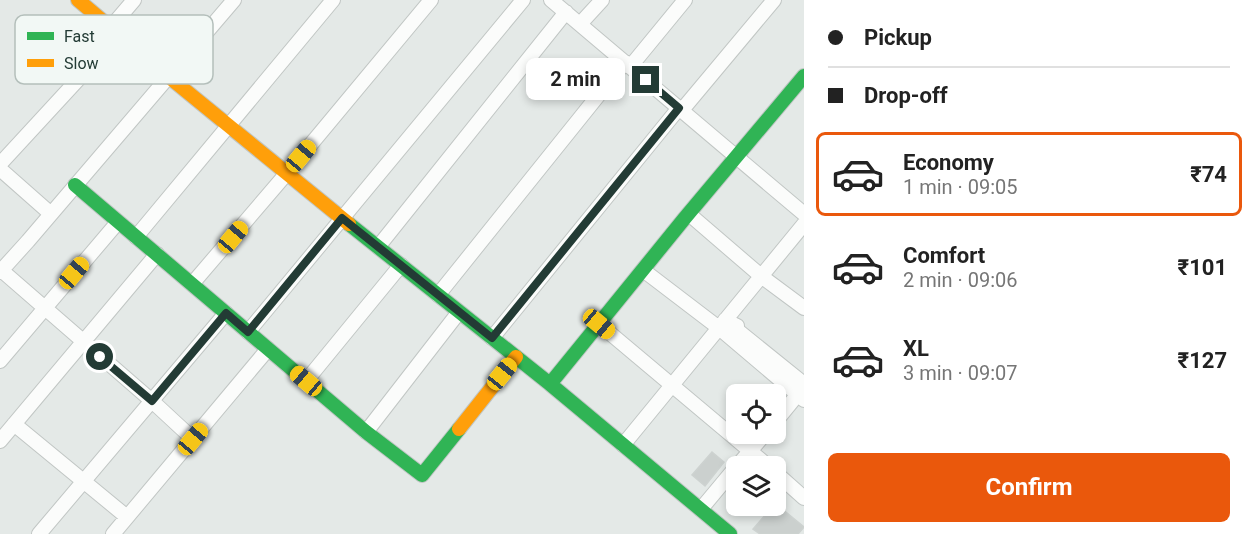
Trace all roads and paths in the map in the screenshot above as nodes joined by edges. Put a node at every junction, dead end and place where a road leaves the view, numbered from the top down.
1 (78, 0) edge
2 (134, 0) edge
3 (234, 0) edge
4 (333, 0) edge
5 (431, 0) edge
6 (523, 0) edge
7 (551, 0) edge
8 (602, 0) edge
9 (685, 0) edge
10 (774, 0) edge
11 (566, 12) junction
12 (96, 15) edge
13 (125, 15) edge
14 (580, 24) junction
15 (213, 25) edge
16 (628, 64) junction
17 (804, 76) edge
18 (69, 84) edge
19 (162, 84) edge
20 (178, 84) edge
21 (680, 109) junction
22 (228, 126) junction
23 (736, 156) junction
24 (0, 164) edge
25 (0, 169) edge
26 (287, 173) junction
27 (75, 186) junction
28 (51, 214) junction
29 (689, 214) junction
30 (804, 214) edge
31 (342, 218) junction
32 (118, 222) junction
33 (804, 224) edge
34 (136, 237) junction
35 (378, 247) junction
36 (157, 254) junction
37 (401, 265) junction
38 (0, 270) edge
39 (643, 270) junction
40 (761, 276) junction
41 (192, 284) junction
42 (438, 295) junction
43 (45, 308) junction
44 (804, 308) edge
45 (459, 312) junction
46 (226, 313) junction
47 (599, 324) junction
48 (722, 324) junction
49 (248, 332) junction
50 (492, 338) junction
51 (83, 342) junction
52 (268, 349) junction
53 (516, 357) junction
54 (0, 361) edge
55 (306, 381) junction
56 (550, 384) junction
57 (672, 385) junction
58 (802, 391) edge
59 (152, 401) junction
60 (786, 409) edge
61 (14, 424) junction
62 (366, 432) junction
63 (193, 439) junction
64 (0, 441) edge
65 (756, 444) edge
66 (623, 445) junction
67 (750, 451) junction
68 (746, 456) edge
69 (756, 456) edge
70 (726, 480) edge
71 (84, 482) junction
72 (786, 482) edge
73 (804, 498) edge
74 (701, 509) junction
75 (127, 517) junction
76 (39, 534) edge
77 (113, 534) edge
78 (730, 534) edge

1 - 12 street
2 - 13 street
3 - 15 street
4 - 22 street
5 - 26 street
6 - 31 street
7 - 11 street
8 - 14 street
9 - 16 street
10 - 21 street
11 - 14 street
11 - 35 street
14 - 16 street
16 - 21 street
16 - 42 street
17 - 23 street
18 - 24 street
19 - 27 street
20 - 22 street
21 - 23 street
21 - 50 street
22 - 26 street
22 - 34 street
23 - 29 street
23 - 30 street
25 - 28 street
26 - 31 street
26 - 41 street
27 - 28 street
27 - 32 street
28 - 38 street
29 - 39 street
29 - 40 street
31 - 35 street
31 - 49 street
32 - 34 street
32 - 43 street
33 - 40 street
34 - 36 street
35 - 37 street
36 - 41 street
36 - 51 street
37 - 42 street
37 - 55 street
38 - 43 street
39 - 47 street
39 - 48 street
40 - 44 street
40 - 48 street
41 - 46 street
42 - 45 street
43 - 51 street
43 - 54 street
45 - 50 street
45 - 62 street
46 - 49 street
46 - 59 street
47 - 56 street
47 - 57 street
48 - 57 street
48 - 58 street
49 - 52 street
50 - 53 street
51 - 59 street
51 - 61 street
52 - 55 street
52 - 63 street
53 - 56 street
53 - 62 street
55 - 62 street
56 - 66 street
57 - 66 street
57 - 67 street
58 - 60 street
59 - 63 street
59 - 71 street
61 - 64 street
61 - 71 street
63 - 75 street
65 - 67 street
66 - 74 street
67 - 68 street
67 - 69 street
70 - 74 street
71 - 75 street
71 - 76 street
72 - 73 street
74 - 78 street
75 - 77 street

